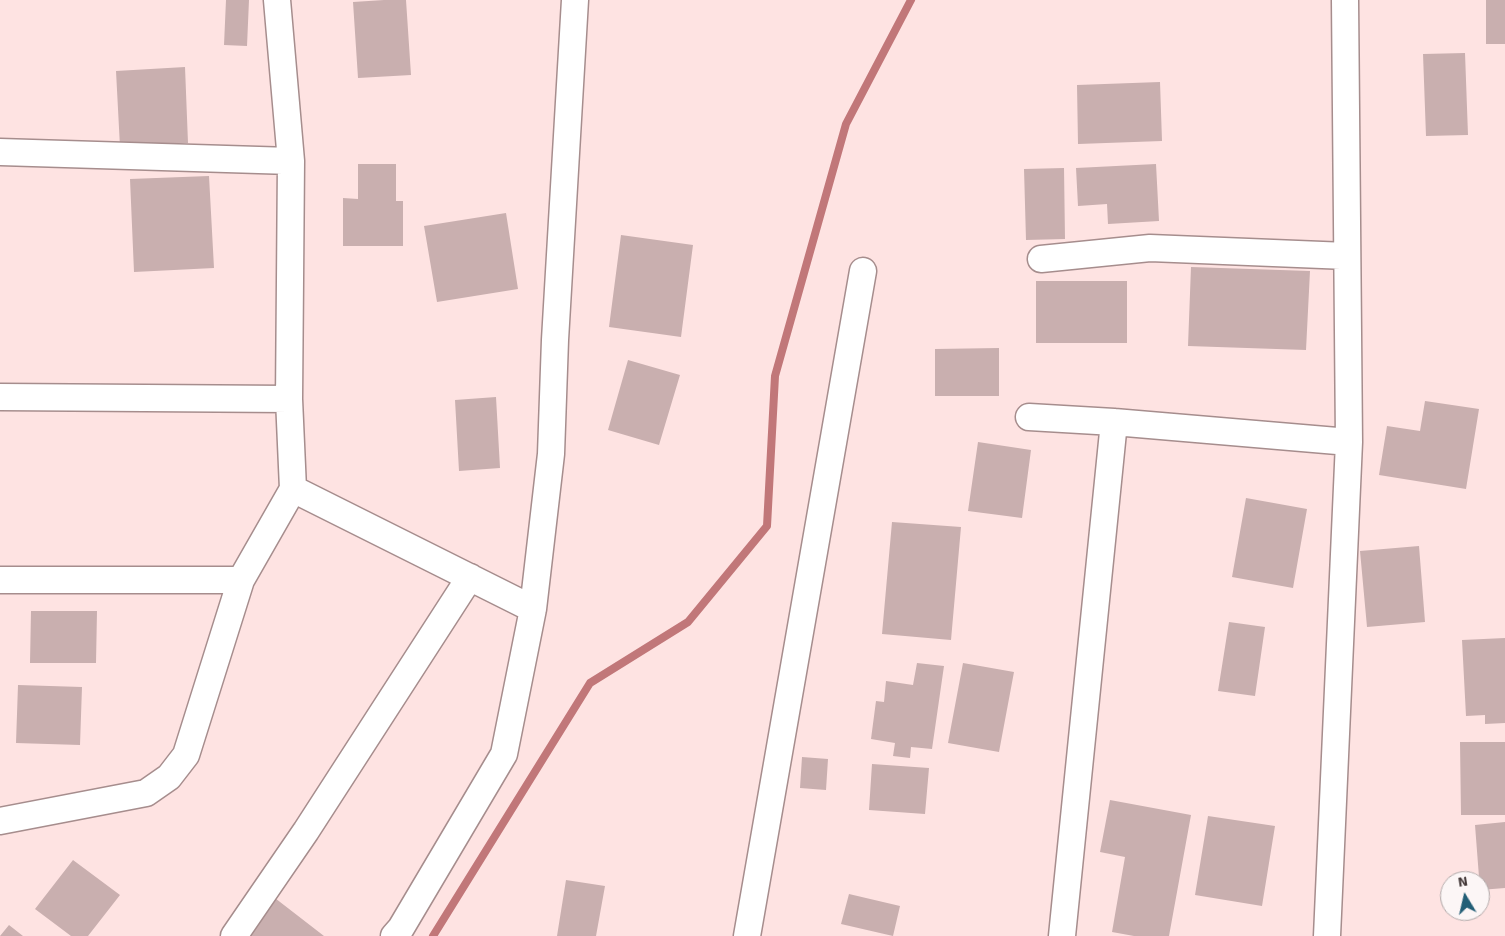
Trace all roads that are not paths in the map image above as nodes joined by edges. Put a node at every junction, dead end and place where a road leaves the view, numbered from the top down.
1 (277, 0) edge
2 (575, 0) edge
3 (1345, 0) edge
4 (0, 152) edge
5 (291, 161) junction
6 (1347, 256) junction
7 (1041, 258) dead end
8 (863, 271) dead end
9 (0, 396) edge
10 (289, 399) junction
11 (1029, 416) dead end
12 (1114, 422) junction
13 (1348, 442) junction
14 (293, 489) junction
15 (470, 577) junction
16 (0, 580) edge
17 (241, 580) junction
18 (533, 609) junction
19 (0, 821) edge
20 (234, 936) edge
21 (394, 936) edge
22 (747, 936) edge
23 (1062, 936) edge
24 (1327, 936) edge

1 - 5 street
2 - 18 street
3 - 6 street
4 - 5 street
5 - 10 street
6 - 7 street
6 - 13 street
8 - 22 street
9 - 10 street
10 - 14 street
11 - 12 street
12 - 13 street
12 - 23 street
13 - 24 street
14 - 15 street
14 - 17 street
15 - 18 street
15 - 20 street
16 - 17 street
17 - 19 street
18 - 21 street

